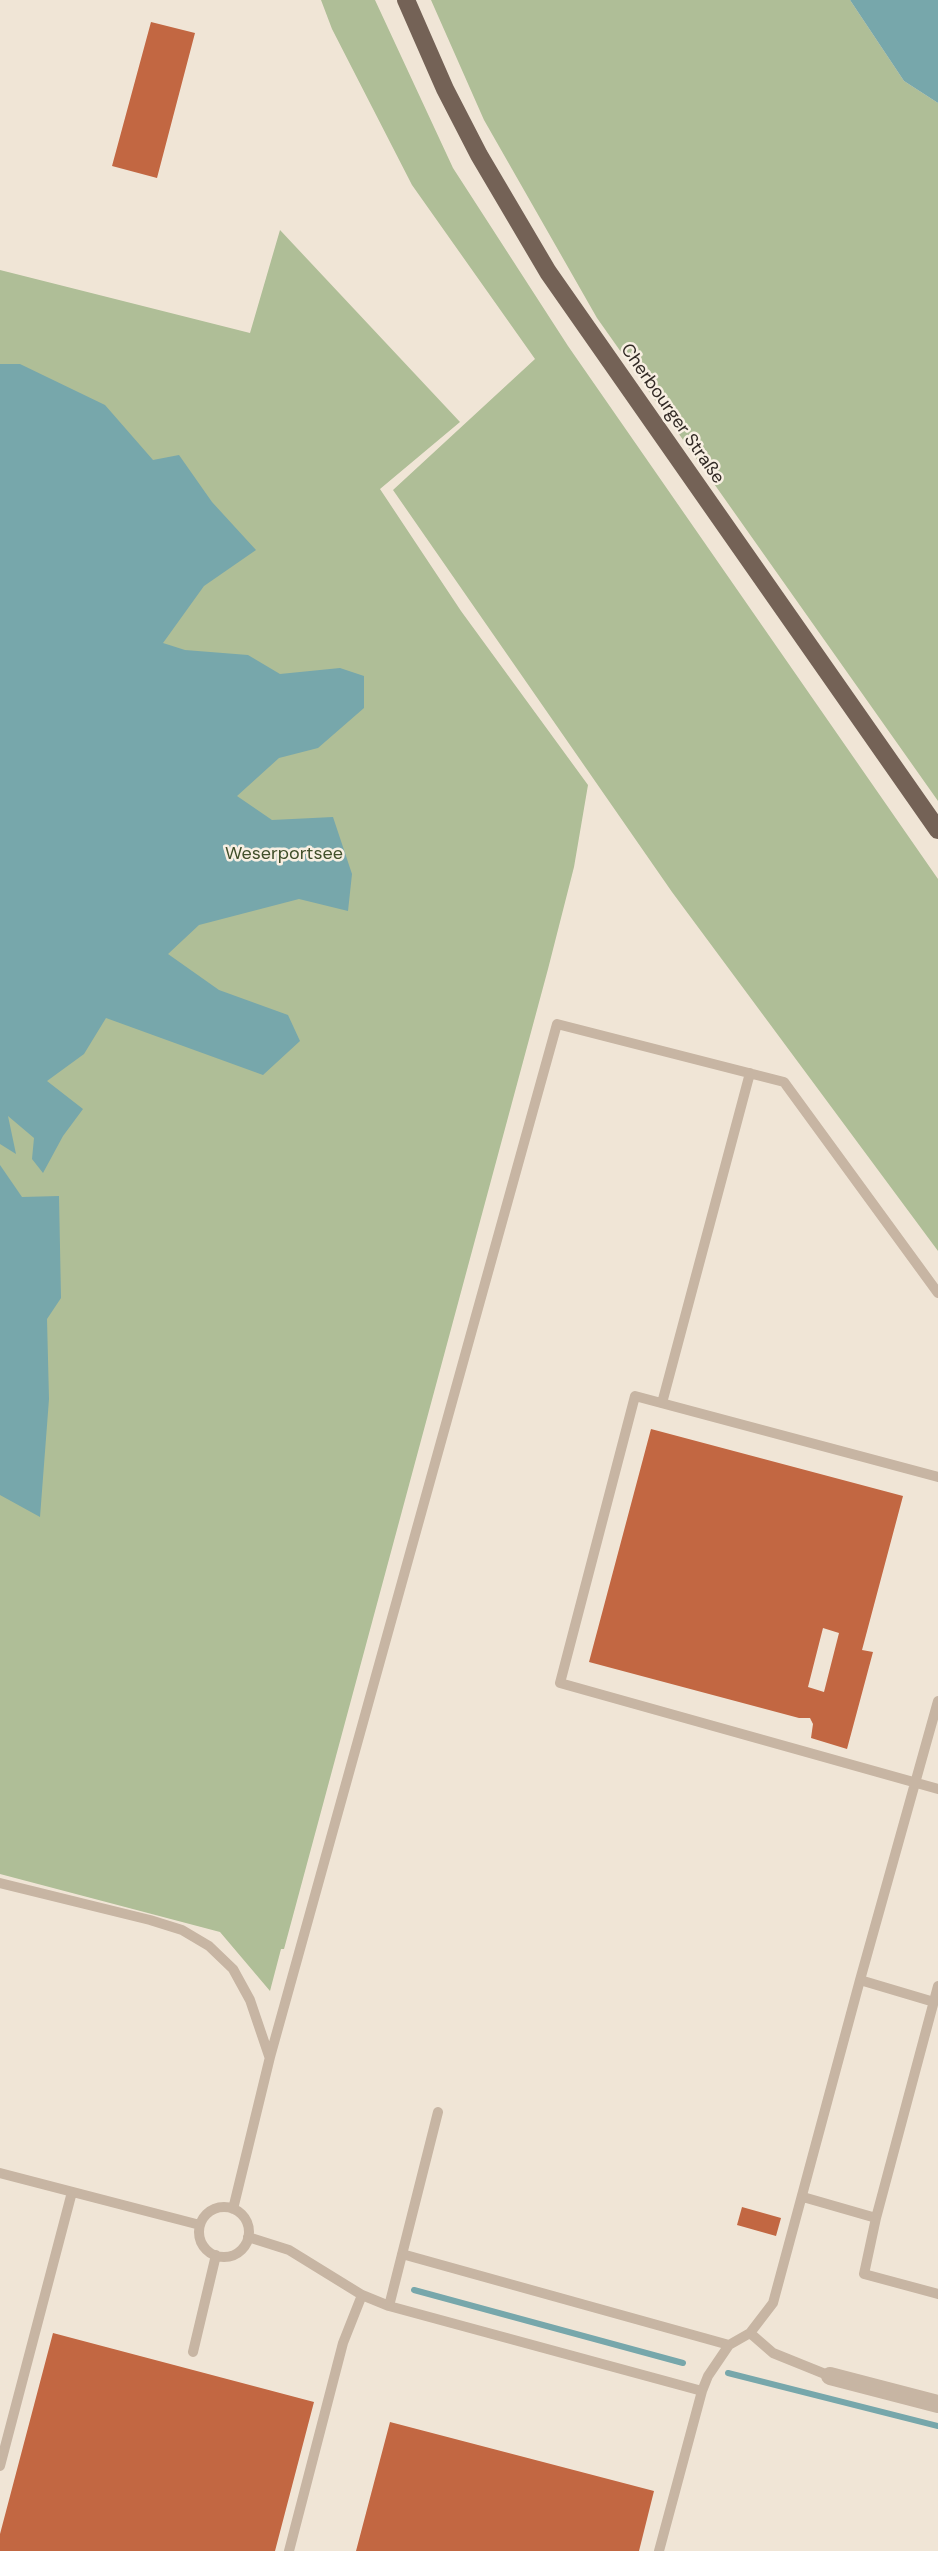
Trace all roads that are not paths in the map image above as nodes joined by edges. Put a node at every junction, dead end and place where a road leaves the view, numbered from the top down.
1 (406, 0) edge
2 (938, 830) edge
3 (750, 1073) junction
4 (938, 1293) edge
5 (662, 1403) junction
6 (938, 1477) edge
7 (938, 1702) edge
8 (916, 1784) junction
9 (938, 1789) edge
10 (0, 1883) edge
11 (860, 1980) junction
12 (938, 1986) edge
13 (934, 2002) junction
14 (270, 2057) junction
15 (438, 2112) dead end
16 (0, 2173) edge
17 (72, 2192) junction
18 (803, 2197) junction
19 (233, 2209) junction
20 (876, 2217) junction
21 (200, 2225) junction
22 (248, 2237) junction
23 (402, 2254) junction
24 (216, 2255) junction
25 (938, 2294) edge
26 (362, 2295) junction
27 (389, 2306) junction
28 (750, 2333) junction
29 (729, 2345) junction
30 (193, 2353) dead end
31 (830, 2376) joint
32 (702, 2391) junction
33 (938, 2404) edge
34 (0, 2466) edge
35 (289, 2551) edge
36 (659, 2551) edge

1 - 2 main road, Cherbourger Straße
3 - 4 lane
3 - 5 lane
3 - 14 lane
5 - 6 lane
5 - 8 lane
7 - 8 lane
8 - 9 lane
8 - 11 lane
10 - 14 lane
11 - 13 lane
11 - 18 lane
12 - 13 lane
13 - 20 lane
14 - 19 lane
15 - 23 lane
16 - 17 lane
17 - 21 lane
17 - 34 lane
18 - 20 lane
18 - 28 lane
19 - 21 lane
19 - 22 lane
20 - 25 lane
21 - 24 lane
22 - 24 lane
22 - 26 lane
23 - 27 lane
23 - 29 lane
24 - 30 lane
26 - 27 lane
26 - 35 lane
27 - 32 lane
28 - 29 lane
28 - 31 lane
29 - 32 lane
31 - 33 street
32 - 36 lane

